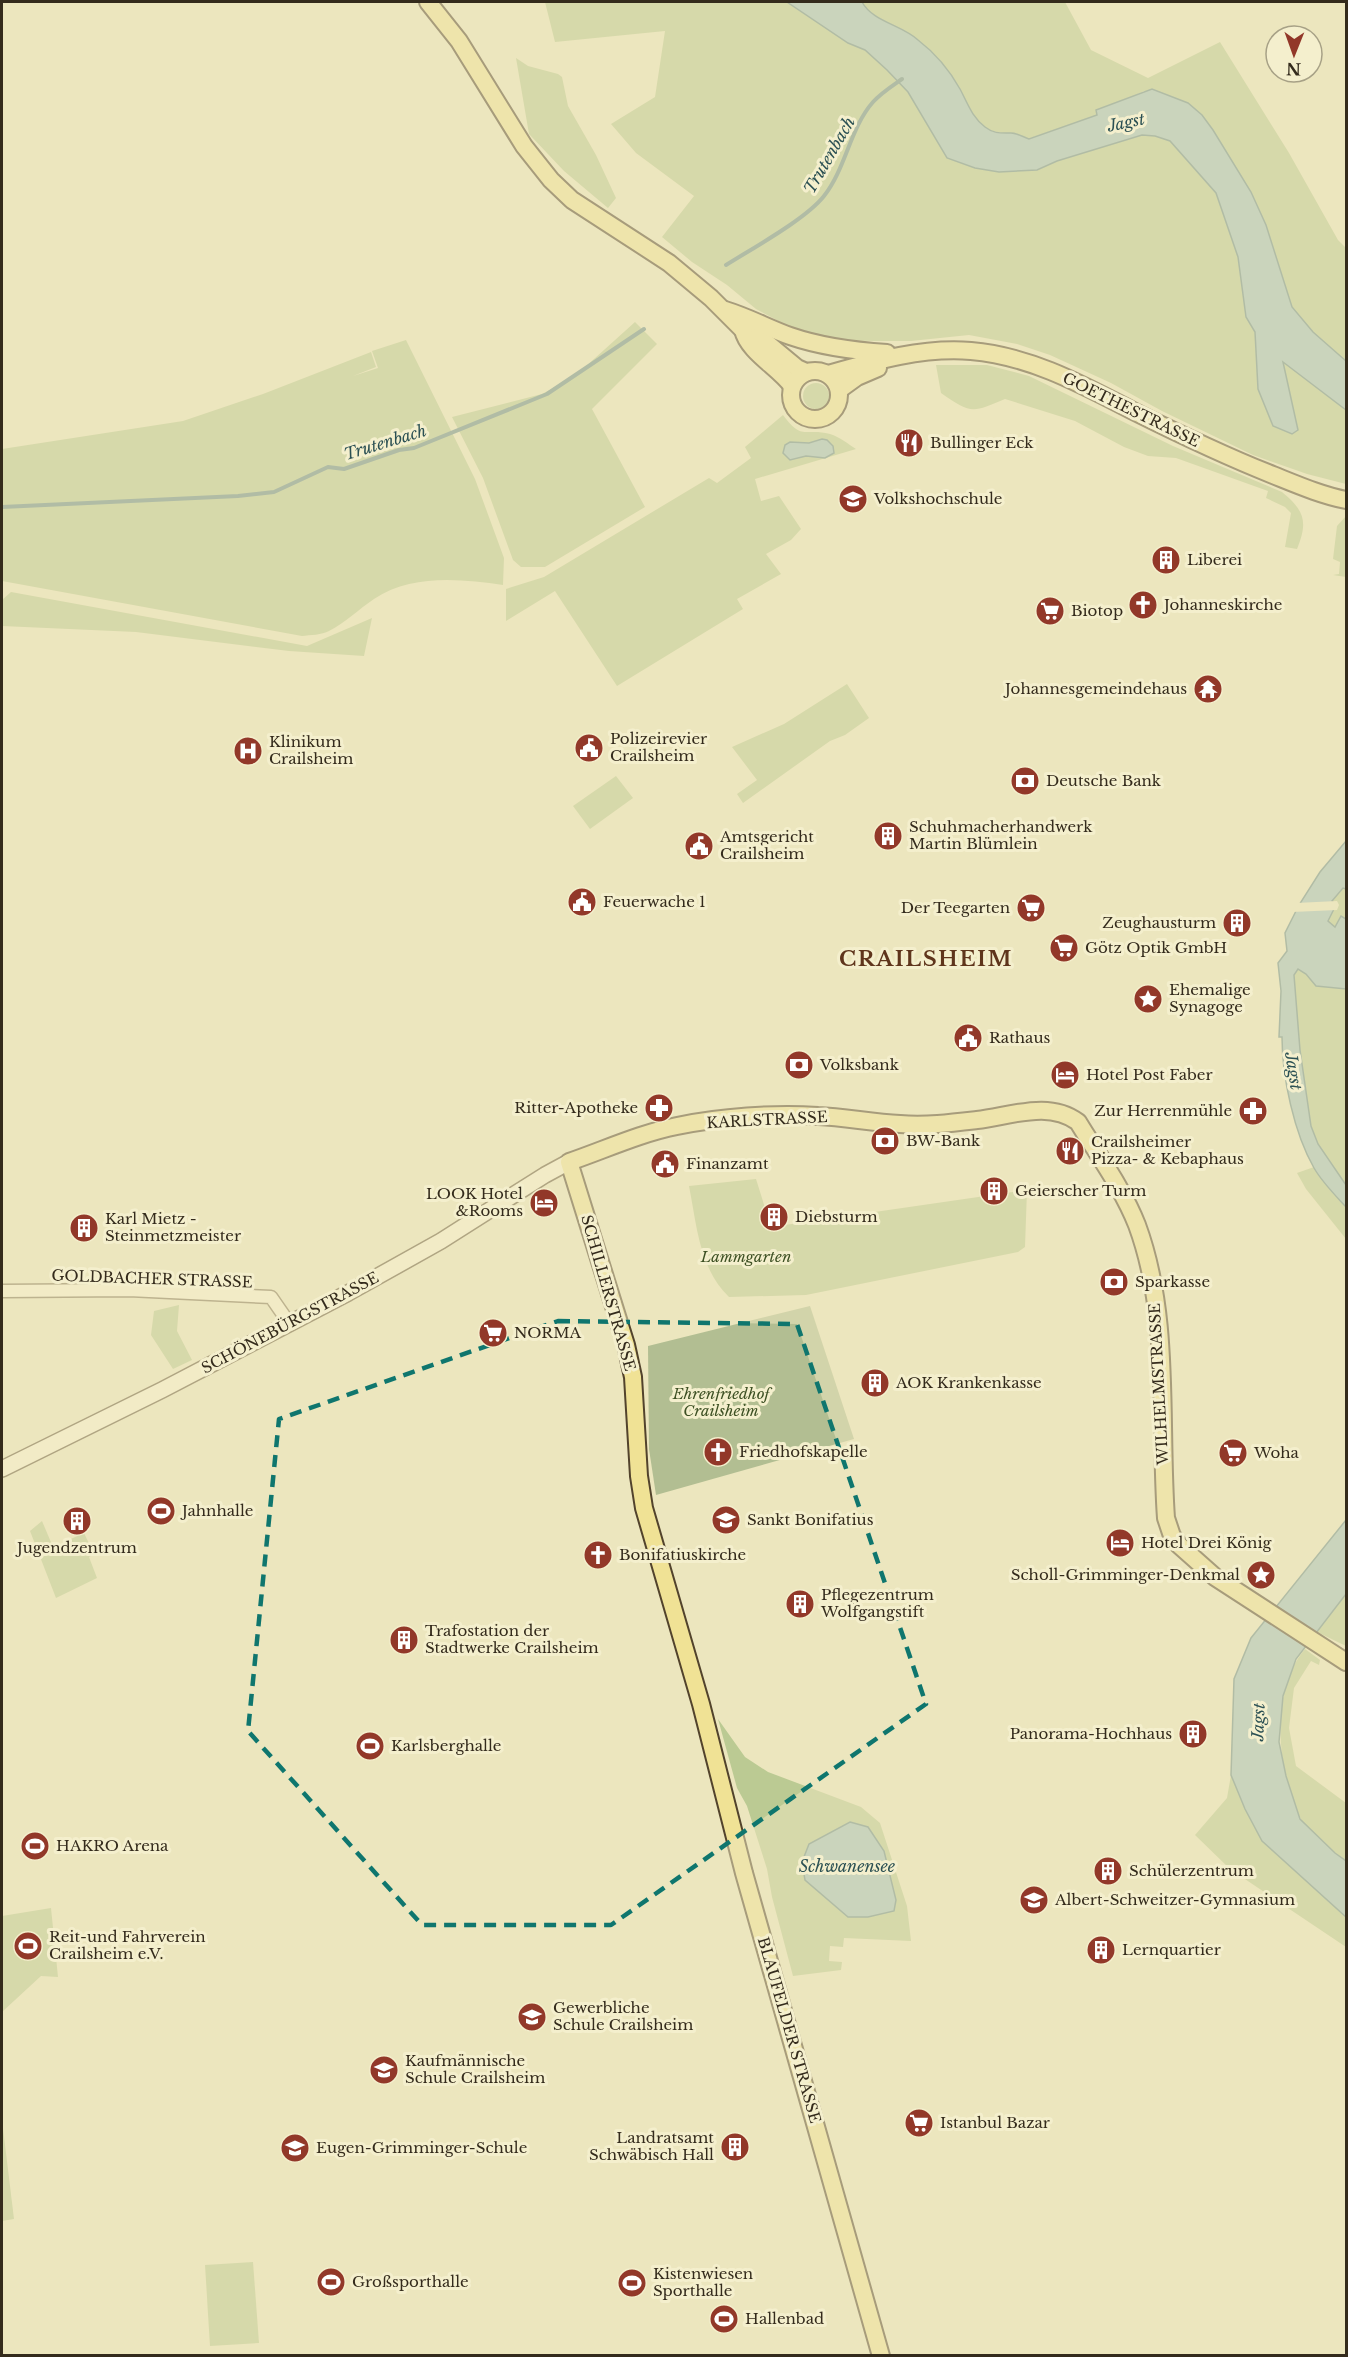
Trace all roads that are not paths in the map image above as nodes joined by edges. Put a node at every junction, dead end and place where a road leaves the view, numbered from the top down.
1 (428, 2) edge
2 (723, 310) junction
3 (743, 330) junction
4 (909, 354) junction
5 (806, 372) junction
6 (828, 374) junction
7 (792, 386) junction
8 (839, 390) junction
9 (1347, 500) edge
10 (1041, 1110) joint
11 (569, 1162) junction
12 (2, 1291) edge
13 (289, 1323) junction
14 (2, 1469) edge
15 (1347, 1662) edge
16 (701, 1704) joint
17 (881, 2355) edge

1 - 2 main road
2 - 3 main road
2 - 4 main road
3 - 5 main road
3 - 7 main road
4 - 6 main road, GOETHESTRASSE
4 - 8 main road, GOETHESTRASSE
4 - 9 main road, GOETHESTRASSE
5 - 6 main road
5 - 7 main road
6 - 8 main road
7 - 8 main road
10 - 11 main road, KARLSTRASSE
10 - 15 main road, WILHELMSTRASSE
11 - 13 main road, SCHÖNEBÜRGSTRASSE
11 - 16 main road, SCHILLERSTRASSE
12 - 13 street, GOLDBACHER STRASSE
13 - 14 main road, SCHÖNEBÜRGSTRASSE
16 - 17 main road, BLAUFELDER STRASSE

